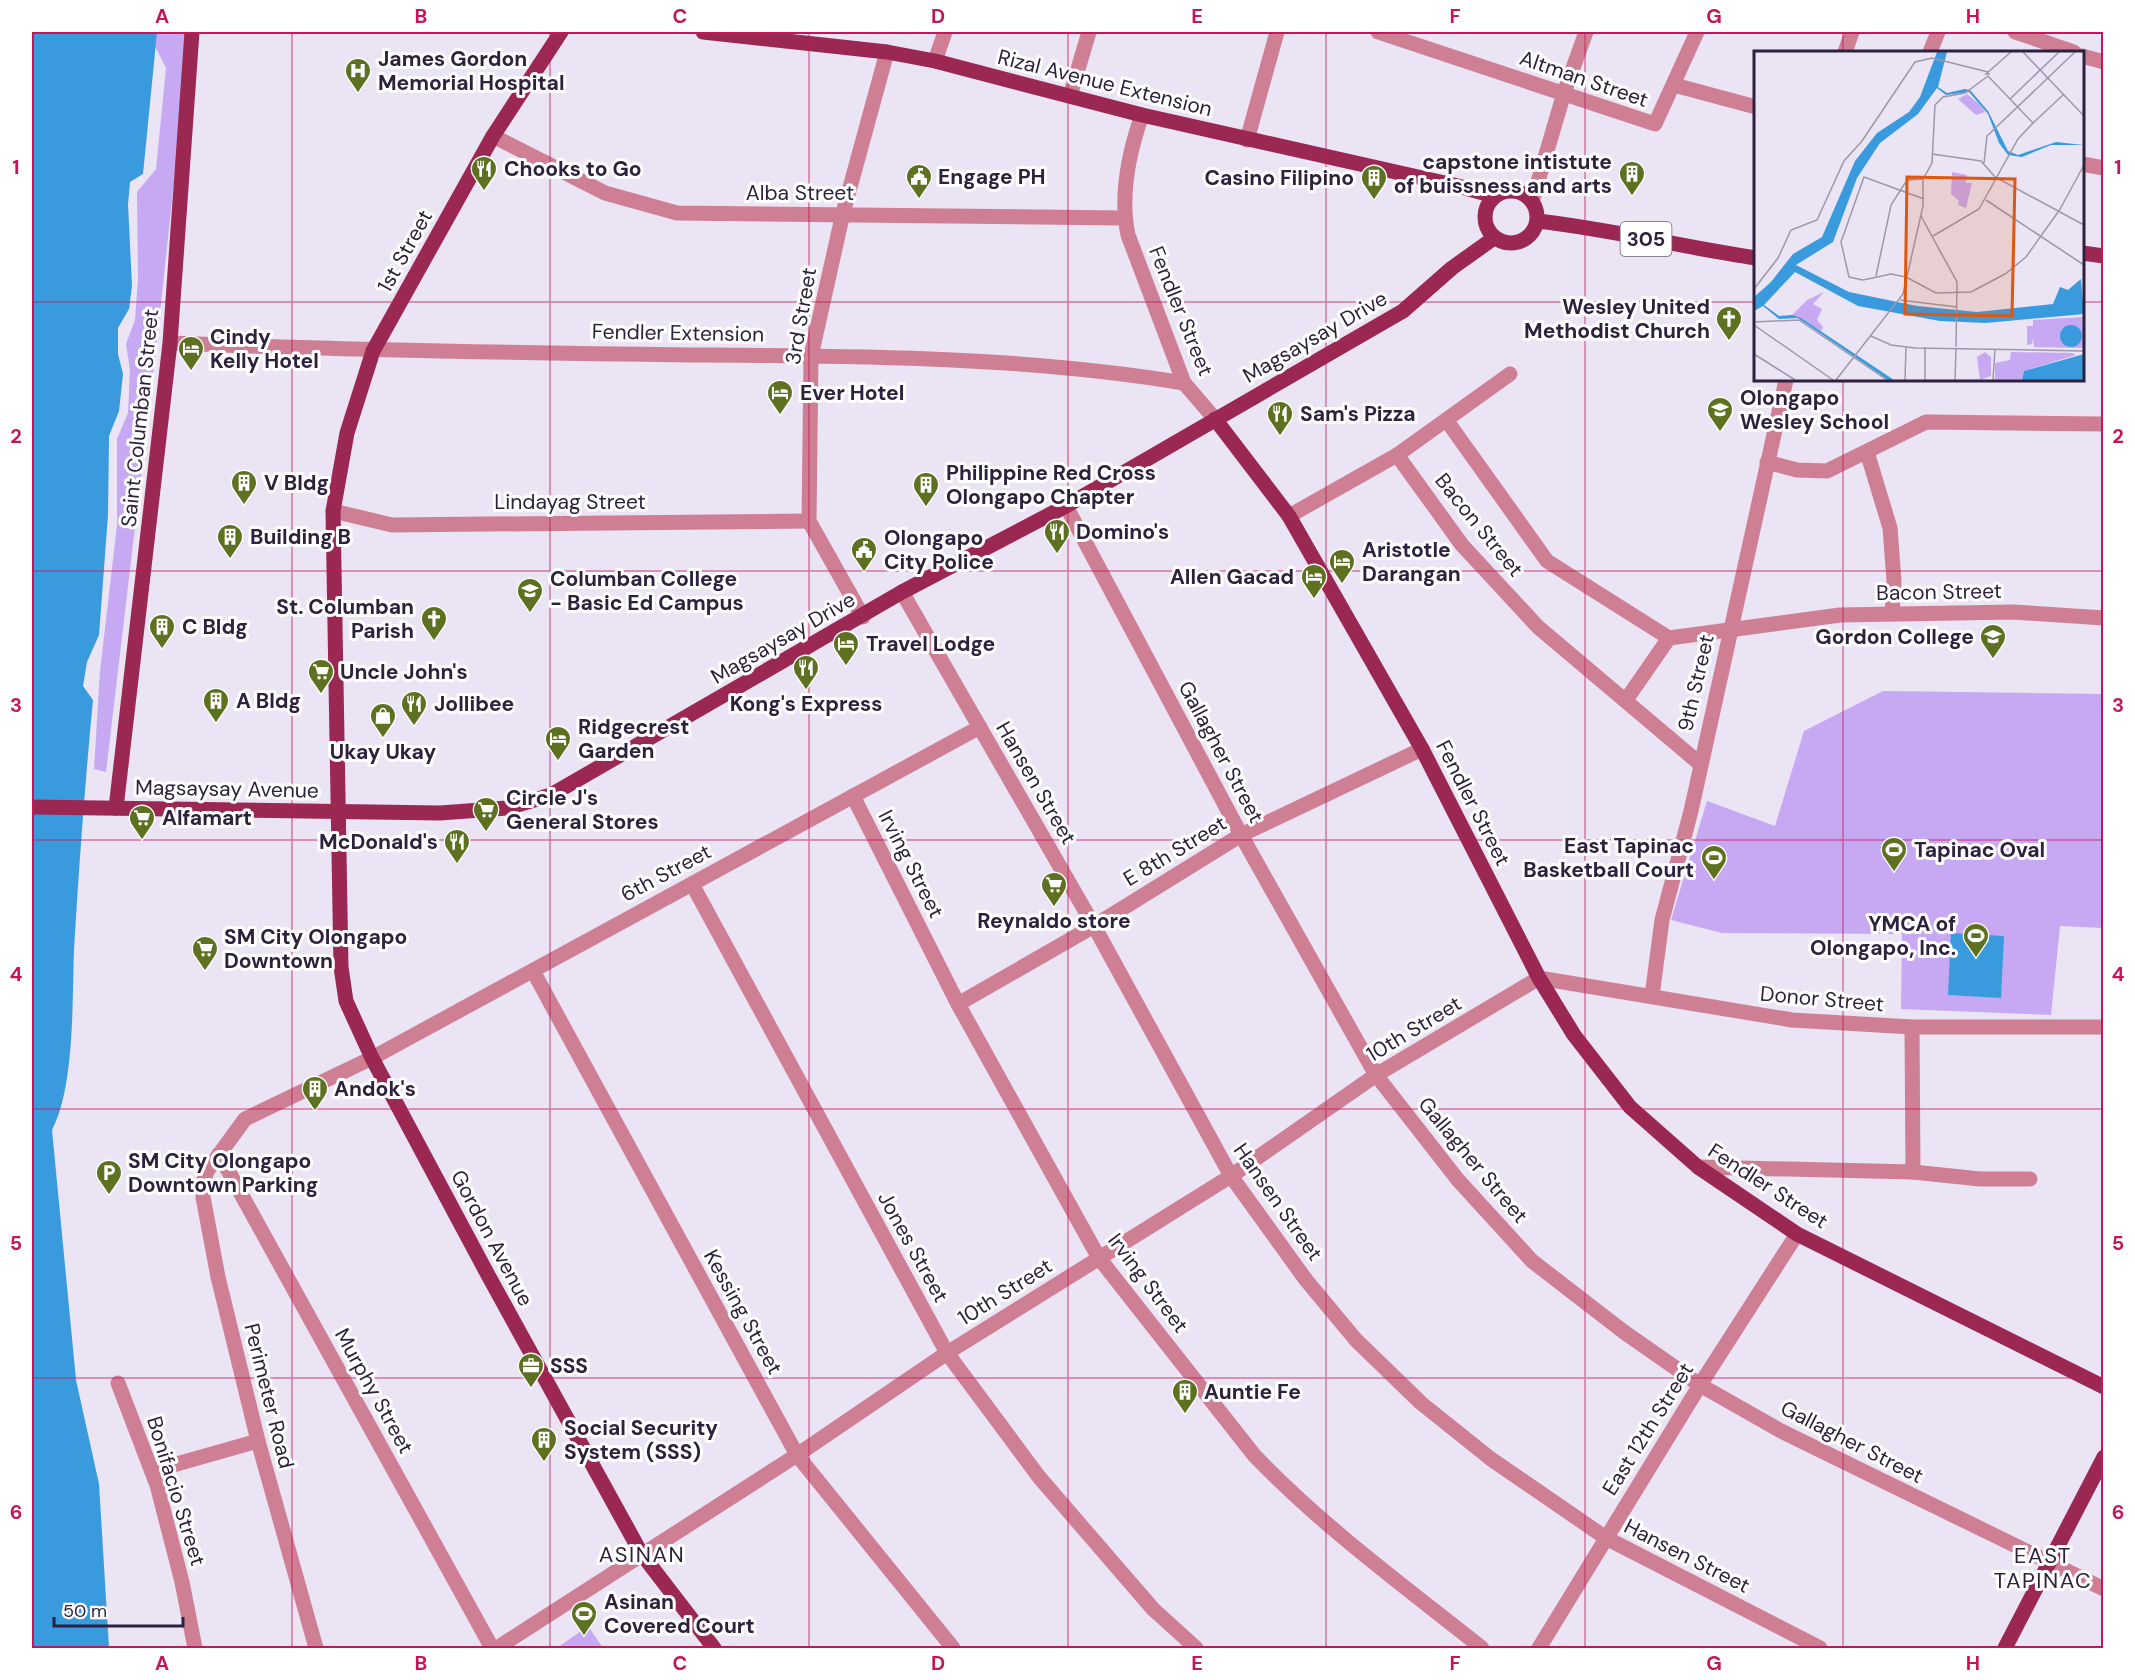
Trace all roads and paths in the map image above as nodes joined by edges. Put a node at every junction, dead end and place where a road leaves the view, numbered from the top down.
1 (192, 32) edge
2 (561, 32) edge
3 (703, 32) edge
4 (945, 32) edge
5 (1089, 32) edge
6 (1277, 32) edge
7 (1586, 32) edge
8 (1697, 32) edge
9 (1852, 32) edge
10 (1938, 32) edge
11 (2015, 32) edge
12 (1385, 33) edge
13 (752, 34) edge
14 (1845, 51) edge
15 (1930, 51) edge
16 (2071, 51) edge
17 (887, 52) junction
18 (2084, 57) edge
19 (935, 61) junction
20 (2103, 62) edge
21 (1674, 85) junction
22 (1564, 93) junction
23 (1070, 96) junction
24 (1754, 107) edge
25 (1142, 115) junction
26 (493, 136) junction
27 (1247, 140) junction
28 (2084, 164) edge
29 (2103, 168) edge
30 (1494, 196) junction
31 (1532, 202) junction
32 (843, 213) junction
33 (1124, 218) junction
34 (1536, 221) junction
35 (1494, 238) junction
36 (2103, 252) edge
37 (2084, 253) edge
38 (1754, 258) edge
39 (170, 343) junction
40 (373, 351) junction
41 (811, 356) junction
42 (1510, 374) dead end
43 (1786, 381) edge
44 (1184, 383) junction
45 (1215, 419) junction
46 (1447, 421) junction
47 (2103, 424) edge
48 (1867, 452) junction
49 (1397, 455) junction
50 (1767, 462) junction
51 (1066, 506) junction
52 (333, 511) junction
53 (1289, 516) junction
54 (809, 521) junction
55 (902, 592) junction
56 (1892, 614) junction
57 (863, 617) junction
58 (2103, 618) edge
59 (1730, 628) junction
60 (1669, 638) junction
61 (1626, 700) junction
62 (980, 727) junction
63 (1422, 749) junction
64 (1700, 764) junction
65 (853, 796) junction
66 (32, 807) edge
67 (116, 808) junction
68 (338, 811) junction
69 (1241, 835) junction
70 (692, 884) junction
71 (1094, 926) junction
72 (533, 970) junction
73 (1539, 978) junction
74 (1652, 996) junction
75 (958, 1004) junction
76 (1912, 1027) junction
77 (2103, 1027) edge
78 (372, 1058) junction
79 (1376, 1075) junction
80 (245, 1119) joint
81 (219, 1154) junction
82 (1698, 1167) junction
83 (1913, 1172) junction
84 (1231, 1176) junction
85 (2030, 1179) dead end
86 (1797, 1234) junction
87 (1099, 1258) junction
88 (948, 1353) junction
89 (118, 1383) dead end
90 (1700, 1385) junction
91 (2103, 1387) edge
92 (258, 1441) junction
93 (797, 1455) junction
94 (2103, 1458) edge
95 (152, 1471) junction
96 (1606, 1538) junction
97 (641, 1553) junction
98 (2049, 1564) junction
99 (2103, 1589) edge
100 (195, 1648) edge
101 (316, 1648) edge
102 (492, 1648) edge
103 (497, 1648) edge
104 (714, 1648) edge
105 (953, 1648) edge
106 (1196, 1648) edge
107 (1482, 1648) edge
108 (1539, 1648) edge
109 (1820, 1648) edge
110 (2005, 1648) edge

1 - 39 main road, Saint Columban Street
2 - 26 main road, 1st Street
3 - 13 main road, Rizal Avenue Extension
4 - 19 street
5 - 23 street
6 - 27 street
7 - 22 street
8 - 21 street
9 - 14 street
10 - 15 street
11 - 16 street
12 - 22 street, Altman Street
13 - 17 main road, Rizal Avenue Extension
17 - 19 main road, Rizal Avenue Extension
17 - 32 street, 3rd Street
18 - 20 street
19 - 23 main road, Rizal Avenue Extension
21 - 22 street, Altman Street
21 - 24 street, Altman Street
22 - 31 street
23 - 25 main road, Rizal Avenue Extension
25 - 27 main road, Rizal Avenue Extension
25 - 33 street, Fendler Street
26 - 32 street, Alba Street
26 - 40 main road, 1st Street
27 - 30 main road, Rizal Avenue Extension
28 - 29 street
30 - 31 main road
30 - 35 main road
31 - 34 main road
32 - 33 street, Alba Street
32 - 41 street, 3rd Street
33 - 44 street, Fendler Street
34 - 35 main road
34 - 38 main road, 305
35 - 45 main road, Magsaysay Drive
36 - 37 main road
39 - 40 street, Fendler Extension
39 - 67 main road, Saint Columban Street
40 - 41 street, Fendler Extension
40 - 52 main road, 1st Street
41 - 44 street, Fendler Extension
41 - 54 street, 3rd Street
42 - 46 street
43 - 50 street, 9th Street
44 - 45 street, Fendler Street
45 - 51 main road, Magsaysay Drive
45 - 53 main road, Fendler Street
46 - 49 street
46 - 60 street, Bacon Street
47 - 48 street
48 - 50 street
48 - 56 street
49 - 53 street
49 - 61 street, Bacon Street
50 - 59 street, 9th Street
51 - 55 main road, Magsaysay Drive
51 - 69 street, Gallagher Street
52 - 54 street, Lindayag Street
52 - 68 main road, 1st Street
53 - 63 main road, Fendler Street
54 - 57 street
55 - 57 main road, Magsaysay Drive
55 - 62 street, Hansen Street
56 - 58 street, Bacon Street
56 - 59 street, Bacon Street
57 - 68 main road, Magsaysay Drive
59 - 60 street, Bacon Street
59 - 64 street, 9th Street
60 - 61 street
61 - 64 street, Bacon Street
62 - 65 street, 6th Street
62 - 71 street, Hansen Street
63 - 69 street, E 8th Street
63 - 73 main road, Fendler Street
64 - 74 street, 9th Street
65 - 70 street, 6th Street
65 - 75 street, Irving Street
66 - 67 main road
67 - 68 main road, Magsaysay Avenue
68 - 78 main road, Gordon Avenue
69 - 71 street, E 8th Street
69 - 79 street, Gallagher Street
70 - 72 street, 6th Street
70 - 88 street, Jones Street
71 - 75 street, E 8th Street
71 - 84 street, Hansen Street
72 - 78 street, 6th Street
72 - 93 street, Kessing Street
73 - 74 street, Donor Street
73 - 79 street, 10th Street
73 - 82 main road, Fendler Street
74 - 76 street, Donor Street
75 - 87 street, Irving Street
76 - 77 street, Donor Street
76 - 83 street
78 - 80 street, 6th Street
78 - 97 main road, Gordon Avenue
79 - 84 street, 10th Street
79 - 90 street, Gallagher Street
80 - 81 street, Perimeter Road
81 - 92 street, Perimeter Road
81 - 102 street, Murphy Street
82 - 83 street
82 - 86 main road, Fendler Street
83 - 85 street
84 - 87 street, 10th Street
84 - 96 street, Hansen Street
86 - 90 street, East 12th Street
86 - 91 main road, Fendler Street
87 - 88 street, 10th Street
87 - 107 street, Irving Street
88 - 93 street, 10th Street
88 - 106 street, Jones Street
89 - 95 street, Bonifacio Street
90 - 96 street, East 12th Street
90 - 98 street, Gallagher Street
92 - 95 street
92 - 101 street, Perimeter Road
93 - 97 street, 10th Street
93 - 105 street, Kessing Street
94 - 98 main road
95 - 100 street, Bonifacio Street
96 - 108 street, East 12th Street
96 - 109 street, Hansen Street
97 - 103 street, 10th Street
97 - 104 main road, Gordon Avenue
98 - 99 street, Gallagher Street
98 - 110 main road

